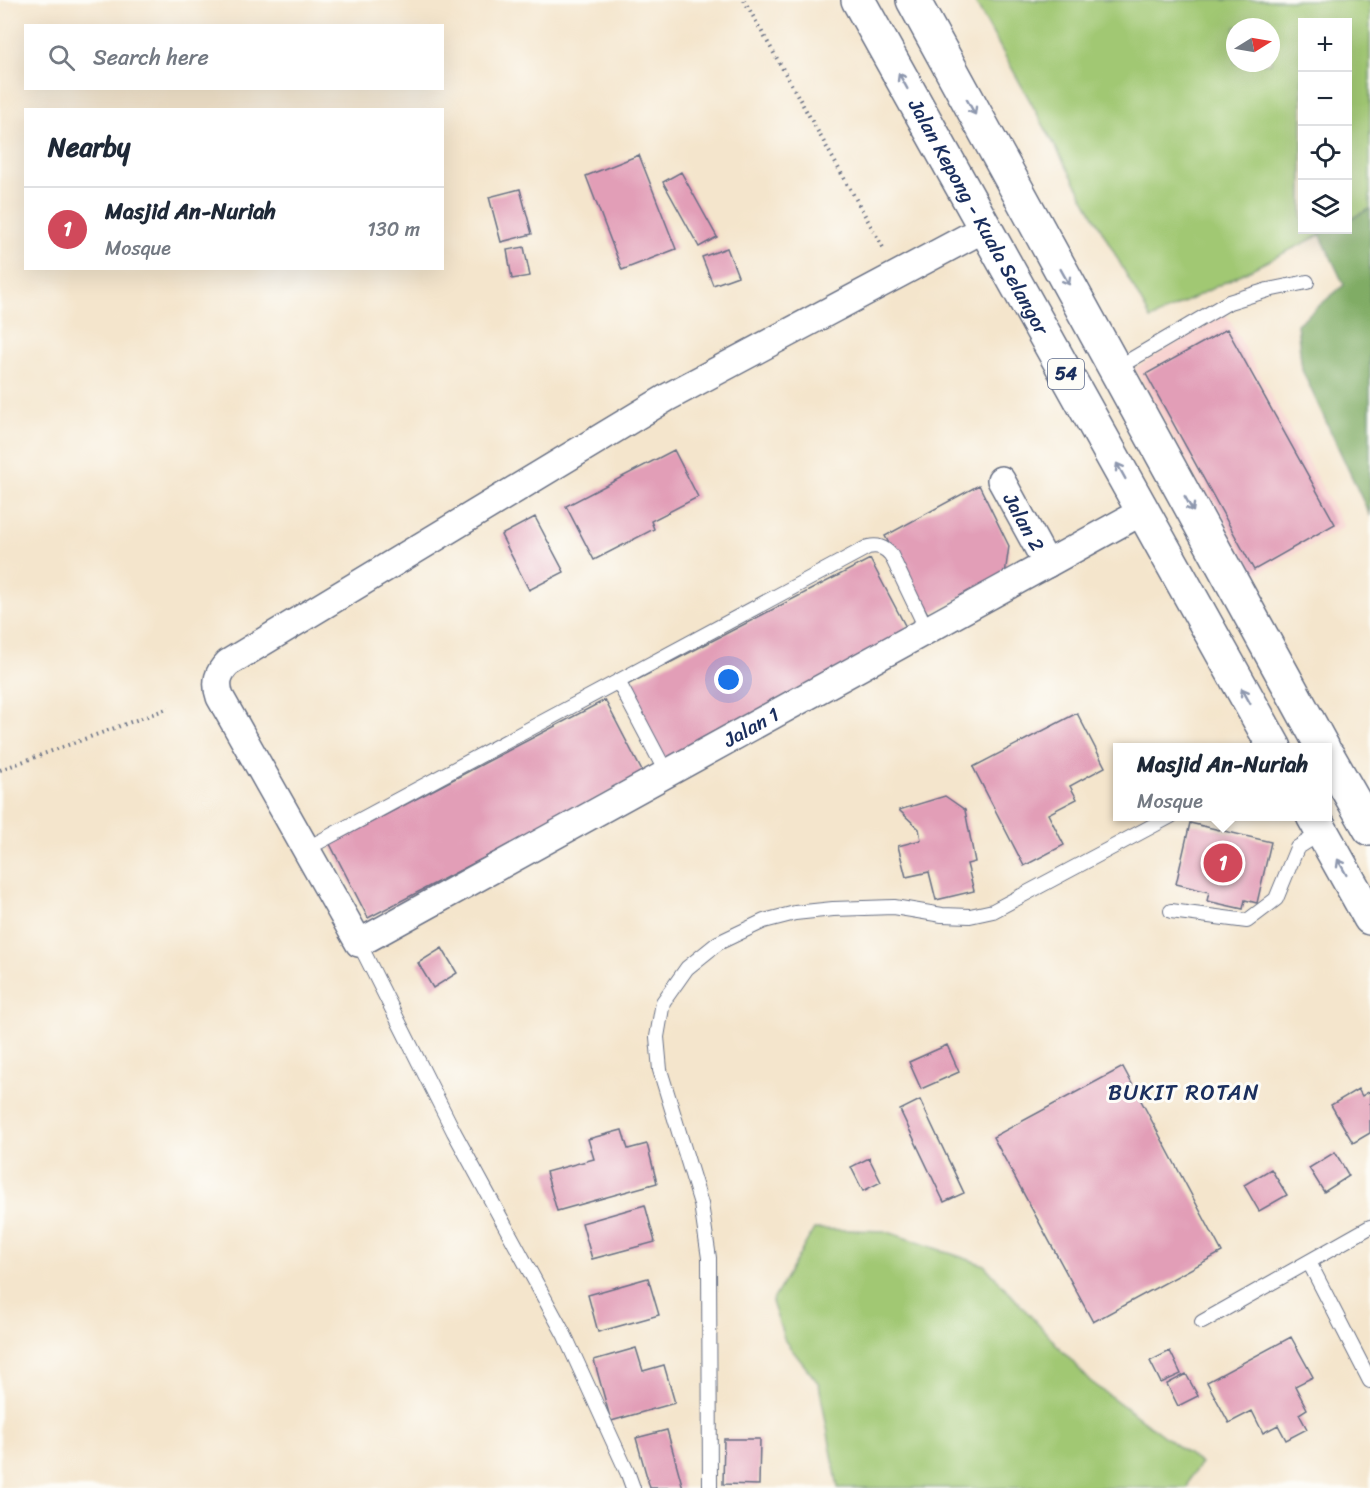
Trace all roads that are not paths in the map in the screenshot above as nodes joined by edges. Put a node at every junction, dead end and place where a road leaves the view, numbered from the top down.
1 (858, 0) edge
2 (913, 0) edge
3 (985, 228) junction
4 (1307, 282) dead end
5 (1115, 369) junction
6 (1001, 480) dead end
7 (1143, 511) junction
8 (1047, 564) junction
9 (927, 630) junction
10 (618, 681) junction
11 (1273, 743) edge
12 (1317, 743) edge
13 (1332, 767) edge
14 (667, 774) junction
15 (1162, 821) edge
16 (1318, 824) edge
17 (1370, 829) edge
18 (306, 849) junction
19 (1171, 911) dead end
20 (1370, 918) edge
21 (359, 943) junction
22 (1370, 1227) edge
23 (1309, 1262) junction
24 (1202, 1322) dead end
25 (1370, 1381) edge
26 (633, 1488) edge
27 (710, 1488) edge

3 -> 1 highway, Jalan Kepong - Kuala Selangor / 54
2 -> 5 highway, 54
7 -> 3 highway, Jalan Kepong - Kuala Selangor / 54
3 - 18 street
4 - 5 lane
5 -> 12 highway, 54
6 - 8 street, Jalan 2
7 - 8 street, Jalan 1
11 -> 7 highway, Jalan Kepong - Kuala Selangor / 54
8 - 9 street, Jalan 1
9 - 10 lane
9 - 14 street, Jalan 1
10 - 14 lane
10 - 18 lane
13 - 17 highway, 54
14 - 21 street, Jalan 1
15 - 27 lane
16 - 19 lane
20 -> 16 highway
18 - 21 street
21 - 26 lane
22 - 23 lane
23 - 24 lane
23 - 25 lane

